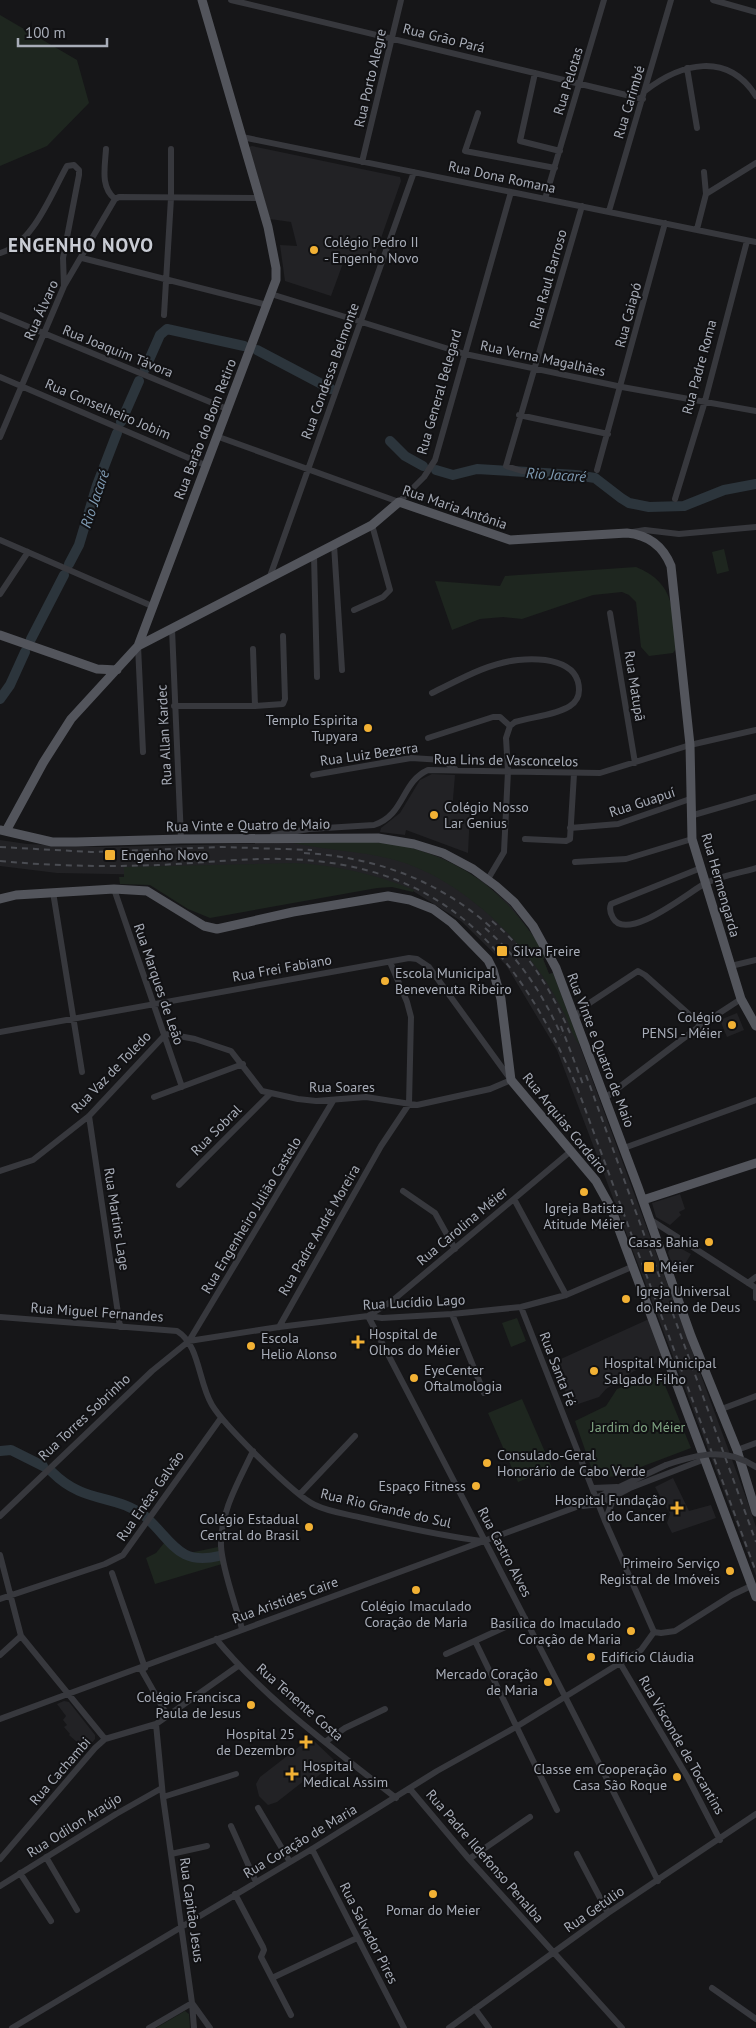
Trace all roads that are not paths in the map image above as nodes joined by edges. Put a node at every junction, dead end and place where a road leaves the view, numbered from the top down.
1 (202, 0) edge
2 (231, 0) edge
3 (401, 0) edge
4 (604, 0) edge
5 (671, 0) edge
6 (713, 0) edge
7 (756, 12) edge
8 (392, 38) junction
9 (687, 68) junction
10 (651, 70) junction
11 (534, 73) junction
12 (662, 78) junction
13 (581, 84) junction
14 (755, 94) edge
15 (644, 96) junction
16 (478, 113) dead end
17 (697, 128) dead end
18 (242, 137) junction
19 (106, 149) dead end
20 (171, 150) dead end
21 (560, 151) junction
22 (362, 162) junction
23 (756, 163) edge
24 (555, 168) junction
25 (414, 172) junction
26 (704, 172) dead end
27 (511, 192) junction
28 (706, 194) junction
29 (171, 198) junction
30 (260, 198) junction
31 (115, 199) junction
32 (545, 199) junction
33 (582, 206) junction
34 (609, 211) junction
35 (665, 224) junction
36 (697, 229) junction
37 (748, 241) junction
38 (756, 242) edge
39 (0, 253) edge
40 (82, 258) junction
41 (166, 278) junction
42 (64, 286) junction
43 (271, 294) junction
44 (267, 305) junction
45 (0, 315) edge
46 (164, 315) dead end
47 (361, 322) junction
48 (44, 335) junction
49 (465, 354) junction
50 (534, 370) junction
51 (0, 377) edge
52 (22, 386) junction
53 (622, 387) junction
54 (705, 402) junction
55 (227, 409) junction
56 (756, 411) edge
57 (519, 415) junction
58 (608, 434) junction
59 (216, 436) junction
60 (0, 437) edge
61 (205, 464) junction
62 (308, 470) junction
63 (597, 470) dead end
64 (543, 472) dead end
65 (675, 500) dead end
66 (399, 502) junction
67 (372, 525) junction
68 (756, 526) edge
69 (627, 533) junction
70 (0, 540) edge
71 (334, 545) junction
72 (28, 552) junction
73 (314, 555) junction
74 (269, 579) junction
75 (0, 594) edge
76 (152, 606) junction
77 (354, 610) dead end
78 (610, 613) dead end
79 (172, 629) junction
80 (0, 635) edge
81 (283, 636) dead end
82 (138, 646) junction
83 (253, 649) dead end
84 (117, 670) junction
85 (342, 670) dead end
86 (317, 677) dead end
87 (432, 693) dead end
88 (174, 706) junction
89 (255, 706) junction
90 (510, 726) junction
91 (756, 730) edge
92 (428, 738) dead end
93 (690, 745) junction
94 (143, 752) dead end
95 (634, 763) junction
96 (455, 768) junction
97 (508, 771) junction
98 (574, 774) junction
99 (313, 775) dead end
100 (756, 797) edge
101 (690, 799) junction
102 (690, 816) junction
103 (570, 828) junction
104 (3, 830) edge
105 (246, 838) junction
106 (181, 839) junction
107 (525, 839) dead end
108 (692, 839) junction
109 (575, 862) dead end
110 (701, 868) junction
111 (756, 868) edge
112 (489, 876) junction
113 (706, 883) junction
114 (114, 888) junction
115 (53, 892) junction
116 (0, 899) edge
117 (756, 960) edge
118 (390, 962) junction
119 (731, 966) junction
120 (741, 999) junction
121 (152, 1004) junction
122 (74, 1018) junction
123 (575, 1018) junction
124 (701, 1025) junction
125 (756, 1026) edge
126 (0, 1032) edge
127 (164, 1036) junction
128 (243, 1064) junction
129 (82, 1072) dead end
130 (510, 1080) junction
131 (182, 1087) junction
132 (270, 1094) junction
133 (154, 1097) dead end
134 (605, 1098) junction
135 (756, 1100) edge
136 (333, 1101) junction
137 (409, 1104) junction
138 (88, 1116) junction
139 (624, 1148) junction
140 (571, 1151) junction
141 (756, 1163) edge
142 (0, 1171) edge
143 (179, 1185) dead end
144 (403, 1191) dead end
145 (514, 1199) junction
146 (642, 1200) junction
147 (650, 1220) junction
148 (455, 1249) junction
149 (634, 1266) junction
150 (756, 1277) edge
151 (748, 1283) junction
152 (756, 1288) edge
153 (566, 1295) junction
154 (756, 1298) edge
155 (521, 1307) junction
156 (452, 1314) junction
157 (368, 1316) junction
158 (0, 1317) edge
159 (120, 1326) junction
160 (279, 1327) junction
161 (189, 1341) junction
162 (484, 1393) dead end
163 (756, 1396) edge
164 (719, 1410) junction
165 (221, 1418) junction
166 (355, 1436) dead end
167 (756, 1443) edge
168 (737, 1450) junction
169 (253, 1451) junction
170 (705, 1459) junction
171 (756, 1467) edge
172 (618, 1487) junction
173 (593, 1488) junction
174 (300, 1494) junction
175 (614, 1497) junction
176 (598, 1501) junction
177 (756, 1512) edge
178 (0, 1516) edge
179 (605, 1521) junction
180 (483, 1542) junction
181 (0, 1556) edge
182 (112, 1573) dead end
183 (751, 1586) junction
184 (10, 1596) junction
185 (756, 1597) edge
186 (0, 1599) edge
187 (525, 1618) junction
188 (242, 1629) junction
189 (654, 1632) junction
190 (20, 1636) junction
191 (216, 1639) junction
192 (476, 1641) junction
193 (446, 1654) dead end
194 (0, 1655) edge
195 (620, 1663) junction
196 (238, 1666) junction
197 (143, 1668) junction
198 (68, 1695) junction
199 (566, 1696) junction
200 (385, 1709) dead end
201 (168, 1715) junction
202 (0, 1719) edge
203 (156, 1724) junction
204 (516, 1727) junction
205 (105, 1739) junction
206 (325, 1742) junction
207 (236, 1774) dead end
208 (162, 1788) junction
209 (410, 1789) junction
210 (163, 1797) junction
211 (396, 1798) junction
212 (258, 1808) dead end
213 (557, 1810) dead end
214 (756, 1814) edge
215 (530, 1817) dead end
216 (230, 1826) dead end
217 (720, 1840) junction
218 (207, 1846) dead end
219 (312, 1849) junction
220 (171, 1854) junction
221 (577, 1854) dead end
222 (46, 1857) junction
223 (0, 1859) edge
224 (469, 1859) junction
225 (290, 1862) junction
226 (20, 1873) junction
227 (658, 1881) junction
228 (256, 1882) junction
229 (0, 1886) edge
230 (235, 1894) junction
231 (77, 1910) dead end
232 (608, 1913) junction
233 (51, 1921) dead end
234 (181, 1926) junction
235 (357, 1938) junction
236 (555, 1952) junction
237 (272, 1978) junction
238 (712, 1988) dead end
239 (192, 2003) junction
240 (475, 2009) junction
241 (291, 2015) dead end
242 (756, 2019) edge
243 (12, 2028) edge
244 (149, 2028) edge
245 (194, 2028) edge
246 (210, 2028) edge
247 (404, 2028) edge
248 (449, 2028) edge
249 (489, 2028) edge
250 (622, 2028) edge

1 - 18 main road, Rua Barão do Bom Retiro
2 - 8 street, Rua Grão Pará
3 - 8 street, Rua Porto Alegre
4 - 13 street, Rua Pelotas
5 - 10 street, Rua Carimbé
6 - 7 street
8 - 11 street, Rua Grão Pará
8 - 22 street, Rua Porto Alegre
9 - 12 street
9 - 14 street
9 - 17 street
10 - 12 street
10 - 15 street, Rua Carimbé
11 - 13 street, Rua Grão Pará
11 - 21 street
12 - 15 street
13 - 15 street, Rua Grão Pará
13 - 21 street, Rua Pelotas
15 - 34 street, Rua Carimbé
16 - 24 street
18 - 22 street, Rua Dona Romana
18 - 30 main road, Rua Barão do Bom Retiro
19 - 31 street
20 - 29 street
21 - 24 street, Rua Pelotas
22 - 25 street, Rua Dona Romana
23 - 28 street
24 - 32 street, Rua Pelotas
25 - 27 street, Rua Dona Romana
25 - 47 street, Rua Condessa Belmonte
26 - 28 street
27 - 32 street, Rua Dona Romana
27 - 49 street, Rua General Belegard
28 - 36 street
29 - 30 street
29 - 31 street
29 - 41 street
30 - 43 main road, Rua Barão do Bom Retiro
31 - 40 street, Rua Álvaro
32 - 33 street, Rua Dona Romana
33 - 34 street, Rua Dona Romana
33 - 50 street, Rua Raul Barroso
34 - 35 street, Rua Dona Romana
35 - 36 street, Rua Dona Romana
35 - 53 street, Rua Caiapó
36 - 37 street, Rua Dona Romana
37 - 38 street, Rua Dona Romana
37 - 54 street, Rua Padre Roma
39 - 42 street
40 - 41 street
40 - 42 street, Rua Álvaro
41 - 44 street
41 - 46 street
42 - 48 street, Rua Álvaro
43 - 44 main road, Rua Barão do Bom Retiro
43 - 47 street, Rua Verna Magalhães
44 - 55 main road, Rua Barão do Bom Retiro
45 - 48 street, Rua Joaquim Távora
47 - 49 street, Rua Verna Magalhães
47 - 62 street, Rua Condessa Belmonte
48 - 52 street, Rua Álvaro
48 - 55 street, Rua Joaquim Távora
49 - 50 street, Rua Verna Magalhães
49 - 66 street, Rua General Belegard
50 - 53 street, Rua Verna Magalhães
50 - 57 street, Rua Raul Barroso
51 - 52 street, Rua Conselheiro Jobim
52 - 60 street, Rua Álvaro
52 - 61 street, Rua Conselheiro Jobim
53 - 54 street, Rua Verna Magalhães
53 - 58 street, Rua Caiapó
54 - 56 street, Rua Verna Magalhães
54 - 65 street, Rua Padre Roma
55 - 59 main road, Rua Barão do Bom Retiro
57 - 58 street
57 - 64 street, Rua Raul Barroso
58 - 63 street, Rua Caiapó
59 - 61 main road, Rua Barão do Bom Retiro
59 - 62 street, Rua Maria Antônia
61 - 76 main road, Rua Barão do Bom Retiro
62 - 66 street, Rua Maria Antônia
62 - 74 street, Rua Condessa Belmonte
66 - 67 main road, Rua General Belegard
66 - 69 main road, Rua Maria Antônia
67 - 71 main road, Rua General Belegard
67 - 77 street
68 - 69 street, Rua Maria Antônia
69 - 93 main road
70 - 72 street
71 - 73 main road, Rua General Belegard
71 - 85 street
72 - 75 street
72 - 76 street
73 - 74 main road, Rua General Belegard
73 - 86 street
74 - 79 main road, Rua General Belegard
76 - 82 main road, Rua Barão do Bom Retiro
78 - 95 street, Rua Matupã
79 - 82 main road, Rua General Belegard
79 - 88 street, Rua Allan Kardec
80 - 84 main road
81 - 89 street
82 - 84 main road, Rua Barão do Bom Retiro
82 - 94 street
83 - 89 street
84 - 104 main road, Rua Barão do Bom Retiro
87 - 90 street
88 - 89 street
88 - 106 street, Rua Allan Kardec
90 - 92 street
90 - 97 street
91 - 93 street, Rua Lins de Vasconcelos
93 - 95 street, Rua Lins de Vasconcelos
93 - 101 main road, Rua Hermengarda
95 - 98 street, Rua Lins de Vasconcelos
96 - 97 street, Rua Lins de Vasconcelos
96 - 99 street, Rua Luiz Bezerra
96 - 105 street, Rua Lins de Vasconcelos
97 - 98 street, Rua Lins de Vasconcelos
97 - 112 street
98 - 103 street
100 - 102 street
101 - 102 main road, Rua Hermengarda
101 - 103 street, Rua Guapuí
102 - 108 main road, Rua Hermengarda
103 - 107 street
104 - 106 main road, Rua Vinte e Quatro de Maio
105 - 106 main road, Rua Vinte e Quatro de Maio
105 - 112 main road, Rua Vinte e Quatro de Maio
108 - 109 street
108 - 110 main road, Rua Hermengarda
110 - 113 main road, Rua Hermengarda
110 - 113 street
111 - 113 street
112 - 123 main road, Rua Vinte e Quatro de Maio
113 - 119 main road, Rua Hermengarda
114 - 115 main road, Rua Arquias Cordeiro
114 - 121 street, Rua Marques de Leão
114 - 130 main road, Rua Arquias Cordeiro
115 - 116 main road, Rua Arquias Cordeiro
115 - 122 street
117 - 119 street
118 - 121 street, Rua Frei Fabiano
118 - 130 street, Rua Frei Fabiano
118 - 137 street
119 - 120 main road, Rua Hermengarda
120 - 124 street
120 - 125 main road, Rua Hermengarda
121 - 122 street, Rua Frei Fabiano
121 - 127 street, Rua Marques de Leão
122 - 126 street, Rua Frei Fabiano
122 - 129 street
123 - 124 street
123 - 134 main road, Rua Vinte e Quatro de Maio
124 - 134 street
127 - 128 street
127 - 131 street, Rua Marques de Leão
127 - 138 street, Rua Vaz de Toledo
128 - 131 street
128 - 132 street
130 - 137 street, Rua Soares
130 - 140 main road, Rua Arquias Cordeiro
131 - 133 street
132 - 136 street, Rua Soares
132 - 143 street, Rua Sobral
134 - 139 main road, Rua Vinte e Quatro de Maio
135 - 139 street
136 - 137 street, Rua Soares
136 - 161 street, Rua Engenheiro Julião Castelo
137 - 160 street, Rua Padre André Moreira
138 - 142 street, Rua Vaz de Toledo
138 - 159 street, Rua Martins Lage
139 - 146 main road, Rua Vinte e Quatro de Maio
140 - 145 street, Rua Carolina Méier
140 - 149 main road, Rua Arquias Cordeiro
141 - 146 main road
144 - 148 street
145 - 148 street, Rua Carolina Méier
145 - 153 street
146 - 147 main road, Rua Vinte e Quatro de Maio
147 - 151 street
147 - 164 main road, Rua Vinte e Quatro de Maio
148 - 157 street, Rua Carolina Méier
149 - 153 street, Rua Lucídio Lago
149 - 170 main road, Rua Arquias Cordeiro
150 - 151 street
151 - 152 street
152 - 154 street
153 - 155 street, Rua Lucídio Lago
155 - 156 street, Rua Lucídio Lago
155 - 173 street, Rua Santa Fé
156 - 157 street, Rua Lucídio Lago
156 - 162 street
157 - 160 street, Rua Lucídio Lago
157 - 180 street, Rua Castro Alves
158 - 159 street, Rua Miguel Fernandes
159 - 161 street, Rua Miguel Fernandes
160 - 161 street, Rua Lucídio Lago
161 - 165 street, Rua Rio Grande do Sul
161 - 178 street, Rua Torres Sobrinho
163 - 164 street
164 - 168 main road, Rua Vinte e Quatro de Maio
165 - 169 street, Rua Rio Grande do Sul
165 - 184 street, Rua Enéas Galvão
166 - 174 street
167 - 168 street
168 - 177 main road, Rua Vinte e Quatro de Maio
169 - 174 street, Rua Rio Grande do Sul
169 - 188 street
170 - 175 street, Rua Aristides Caire
170 - 183 main road, Rua Arquias Cordeiro
171 - 172 street, bridge
172 - 173 street
172 - 176 street
173 - 176 street, Rua Santa Fé
174 - 180 street, Rua Rio Grande do Sul
175 - 176 street, Rua Aristides Caire
175 - 179 street
176 - 179 street, Rua Santa Fé
176 - 180 street, Rua Aristides Caire
179 - 189 street, Rua Santa Fé
180 - 187 street, Rua Castro Alves
180 - 188 street, Rua Aristides Caire
181 - 184 street
182 - 197 street
183 - 185 main road, Rua Arquias Cordeiro
183 - 189 street
184 - 186 street, Rua Enéas Galvão
184 - 190 street
187 - 192 street
187 - 199 street, Rua Castro Alves
188 - 191 street, Rua Aristides Caire
189 - 195 street, Rua Coração de Maria
190 - 194 street
190 - 198 street
191 - 196 street, Rua Tenente Costa
191 - 197 street, Rua Aristides Caire
192 - 193 street
192 - 204 street
195 - 199 street, Rua Coração de Maria
195 - 217 street, Rua Visconde de Tocantins
196 - 201 street
196 - 206 street, Rua Tenente Costa
197 - 198 street, Rua Aristides Caire
197 - 201 street
198 - 202 street, Rua Aristides Caire
198 - 205 street
199 - 204 street, Rua Coração de Maria
199 - 227 street, Rua Castro Alves
200 - 206 street
201 - 203 street
203 - 205 street, Rua Cachambi
203 - 208 street, Rua Capitão Jesus
204 - 209 street, Rua Coração de Maria
204 - 213 street
205 - 223 street, Rua Cachambi
206 - 211 street, Rua Tenente Costa
207 - 210 street
208 - 210 street, Rua Capitão Jesus
208 - 222 street, Rua Odilon Araújo
209 - 211 street, Rua Coração de Maria
209 - 224 street, Rua Padre Ildefonso Penalba
210 - 220 street, Rua Capitão Jesus
211 - 219 street, Rua Coração de Maria
212 - 225 street
214 - 217 street, Rua Getúlio
215 - 224 street
216 - 228 street
217 - 227 street, Rua Getúlio
218 - 220 street
219 - 225 street, Rua Coração de Maria
219 - 235 street, Rua Salvador Pires
220 - 234 street, Rua Capitão Jesus
221 - 232 street
222 - 226 street, Rua Odilon Araújo
222 - 231 street
224 - 236 street, Rua Padre Ildefonso Penalba
225 - 228 street, Rua Coração de Maria
226 - 229 street, Rua Odilon Araújo
226 - 233 street
227 - 232 street, Rua Getúlio
228 - 230 street, Rua Coração de Maria
230 - 234 street, Rua Coração de Maria
230 - 237 street
232 - 236 street, Rua Getúlio
234 - 239 street, Rua Capitão Jesus
234 - 243 street, Rua Coração de Maria
235 - 237 street
235 - 247 street, Rua Salvador Pires
236 - 240 street, Rua Getúlio
236 - 250 street, Rua Padre Ildefonso Penalba
237 - 241 street
238 - 242 street
239 - 244 street
239 - 245 street, Rua Capitão Jesus
239 - 246 street
240 - 248 street, Rua Getúlio
240 - 249 street

